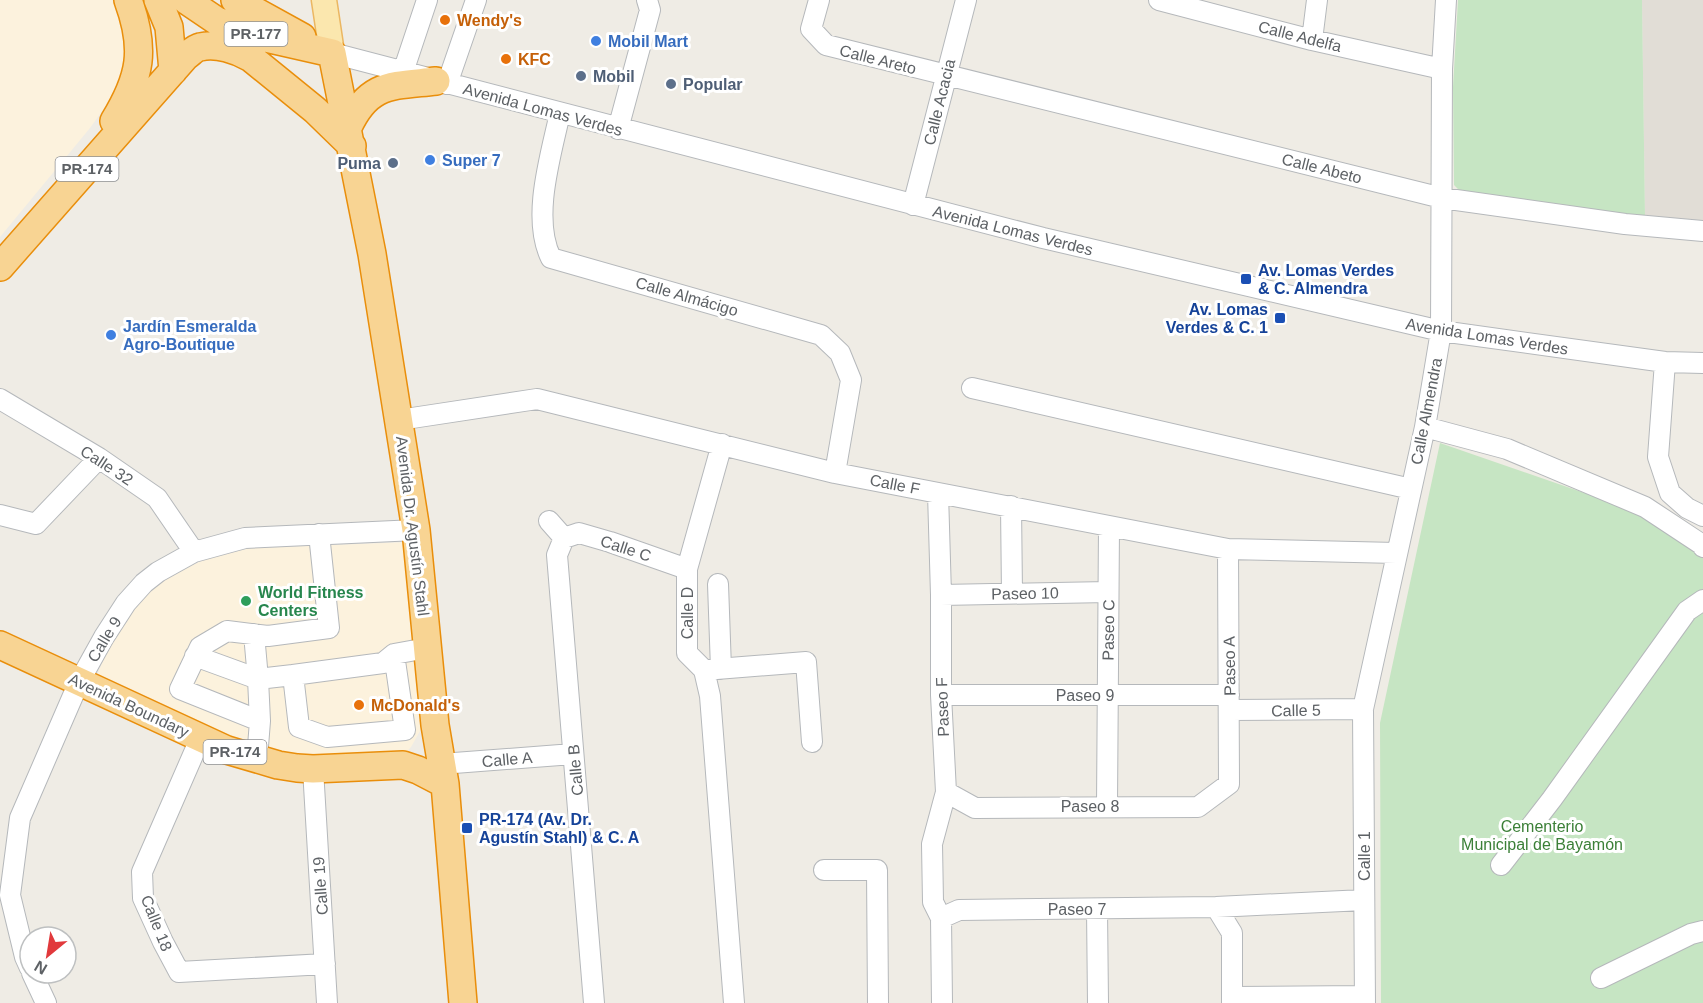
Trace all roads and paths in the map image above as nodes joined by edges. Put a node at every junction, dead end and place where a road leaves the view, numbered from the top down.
1 (128, 0) edge
2 (158, 0) edge
3 (186, 0) edge
4 (235, 0) edge
5 (324, 0) edge
6 (476, 0) edge
7 (648, 0) edge
8 (819, 0) edge
9 (966, 0) edge
10 (1159, 0) edge
11 (1317, 0) edge
12 (1446, 0) edge
13 (430, 1) edge
14 (1312, 40) junction
15 (332, 53) junction
16 (251, 58) junction
17 (1442, 69) junction
18 (173, 70) junction
19 (403, 72) junction
20 (946, 76) junction
21 (441, 82) junction
22 (560, 113) junction
23 (618, 129) junction
24 (350, 136) junction
25 (72, 185) junction
26 (1442, 198) junction
27 (913, 205) junction
28 (1703, 231) edge
29 (0, 267) edge
30 (1441, 332) junction
31 (1665, 362) junction
32 (1703, 363) edge
33 (972, 388) dead end
34 (0, 399) edge
35 (399, 420) junction
36 (1425, 427) junction
37 (722, 444) junction
38 (99, 458) junction
39 (835, 473) junction
40 (1411, 489) junction
41 (938, 493) junction
42 (1011, 506) junction
43 (0, 515) edge
44 (1703, 516) edge
45 (549, 521) dead end
46 (1109, 526) junction
47 (416, 530) junction
48 (319, 534) junction
49 (564, 538) junction
50 (1703, 548) edge
51 (1228, 549) junction
52 (194, 552) junction
53 (1396, 553) junction
54 (687, 569) junction
55 (718, 584) dead end
56 (1108, 592) junction
57 (1012, 593) junction
58 (941, 595) junction
59 (1703, 600) edge
60 (254, 634) junction
61 (0, 645) edge
62 (428, 648) junction
63 (394, 654) junction
64 (195, 656) junction
65 (713, 670) junction
66 (293, 675) junction
67 (258, 679) junction
68 (79, 682) junction
69 (941, 695) junction
70 (1107, 695) junction
71 (1229, 703) junction
72 (1363, 709) junction
73 (260, 722) junction
74 (435, 725) junction
75 (375, 733) junction
76 (200, 738) junction
77 (812, 742) dead end
78 (573, 754) junction
79 (257, 759) junction
80 (390, 766) junction
81 (313, 769) junction
82 (443, 774) junction
83 (1229, 784) joint
84 (946, 792) junction
85 (1107, 806) junction
86 (1501, 865) dead end
87 (824, 870) dead end
88 (1364, 900) junction
89 (1216, 907) junction
90 (1097, 909) junction
91 (941, 918) junction
92 (18, 928) edge
93 (1703, 931) edge
94 (325, 964) junction
95 (1601, 978) dead end
96 (38, 985) edge
97 (1232, 1000) edge
98 (1364, 1000) edge
99 (46, 1003) edge
100 (327, 1003) edge
101 (463, 1003) edge
102 (594, 1003) edge
103 (734, 1003) edge
104 (878, 1003) edge
105 (942, 1003) edge
106 (1098, 1003) edge

1 - 25 highway
2 - 18 highway
3 - 15 highway, Avenida Lomas Verdes / PR-177
4 - 15 highway, Avenida Lomas Verdes / PR-177
5 - 15 main road
6 - 21 street
7 - 23 street
8 - 20 street, Calle Areto
9 - 20 street, Calle Acacia
10 - 14 street, Calle Adelfa
11 - 14 street
12 - 17 street, Calle Almendra
13 - 19 street
14 - 17 street, Calle Adelfa
15 - 16 highway
15 - 19 street, Avenida Lomas Verdes
15 - 24 highway, Avenida Dr. Agustín Stahl
16 - 18 highway
16 - 24 highway
17 - 26 street, Calle Almendra
18 - 25 highway, PR-174
19 - 21 street, Avenida Lomas Verdes
20 - 26 street, Calle Abeto
20 - 27 street, Calle Acacia
21 - 22 street, Avenida Lomas Verdes
21 - 24 highway
22 - 23 street, Avenida Lomas Verdes
22 - 39 street, Calle Almácigo
23 - 27 street, Avenida Lomas Verdes
24 - 35 highway, Avenida Dr. Agustín Stahl
25 - 29 highway, PR-174
26 - 28 street, Calle Abeto
26 - 30 street, Calle Almendra
27 - 30 street, Avenida Lomas Verdes
30 - 31 street, Avenida Lomas Verdes
30 - 36 street, Calle Almendra
31 - 32 street, Avenida Lomas Verdes
31 - 44 street
33 - 40 street
34 - 38 street, Calle 32
35 - 37 street, Calle F
35 - 47 highway, Avenida Dr. Agustín Stahl
36 - 40 street, Calle Almendra
36 - 50 street
37 - 39 street, Calle F
37 - 54 street, Calle D
38 - 43 street
38 - 52 street, Calle 32
39 - 41 street, Calle F
40 - 53 street, Calle Almendra
41 - 42 street, Calle F
41 - 58 street, Paseo F
42 - 46 street, Calle F
42 - 57 street
45 - 49 street
46 - 51 street, Calle F
46 - 56 street, Paseo C
47 - 48 street, Calle 9
47 - 62 highway, Avenida Dr. Agustín Stahl
48 - 52 street, Calle 9
48 - 60 street
49 - 54 street, Calle C
49 - 78 street, Calle B
51 - 53 street, Calle F
51 - 71 street, Paseo A
52 - 68 street, Calle 9
53 - 72 street, Calle Almendra
54 - 65 street, Calle D
55 - 65 street
56 - 57 street, Paseo 10
56 - 70 street, Paseo C
57 - 58 street, Paseo 10
58 - 69 street, Paseo F
59 - 86 street
60 - 64 street
60 - 67 street
61 - 68 highway, Avenida Boundary / PR-174
62 - 63 street
62 - 74 highway, Avenida Dr. Agustín Stahl
63 - 66 street
63 - 75 street
64 - 67 street
64 - 73 street
65 - 77 street
65 - 103 street, Calle D
66 - 67 street
66 - 75 street
67 - 73 street
68 - 76 highway, Avenida Boundary / PR-174
68 - 92 street, Calle 9
69 - 70 street, Paseo 9
69 - 84 street, Paseo F
70 - 71 street, Paseo 9
70 - 85 street, Paseo C
71 - 72 street, Calle 5
71 - 83 street, Paseo A
72 - 88 street, Calle 1
73 - 79 street
74 - 80 highway
74 - 82 highway, Avenida Dr. Agustín Stahl
75 - 80 street
76 - 79 highway, Avenida Boundary / PR-174
76 - 94 street, Calle 18
78 - 82 street, Calle A
78 - 102 street, Calle B
79 - 81 highway, Avenida Boundary / PR-174
80 - 81 highway, Avenida Boundary / PR-174
80 - 82 highway, Avenida Boundary / PR-174
81 - 94 street, Calle 19
82 - 101 highway, Avenida Dr. Agustín Stahl
83 - 85 street, Paseo 8
84 - 85 street, Paseo 8
84 - 91 street, Paseo F
87 - 104 street
88 - 89 street, Paseo 7
88 - 98 street, Calle 1
89 - 90 street, Paseo 7
89 - 97 street
90 - 91 street, Paseo 7
90 - 106 street
91 - 105 street
93 - 95 street
94 - 100 street, Calle 19
96 - 99 street
97 - 98 street

